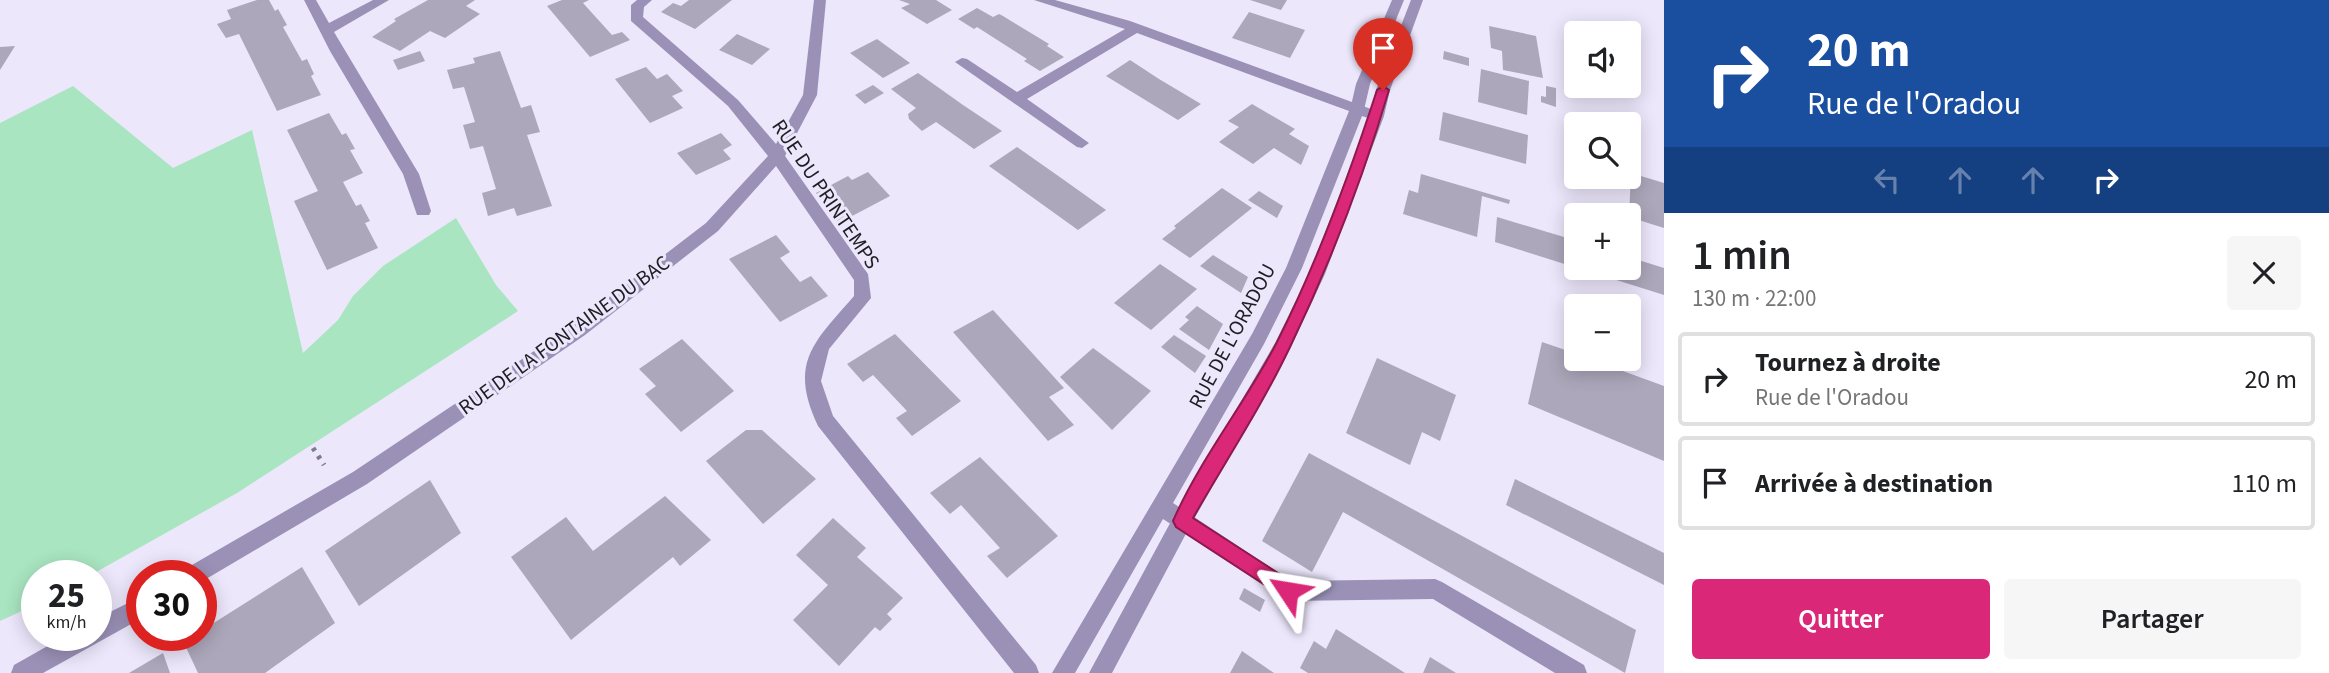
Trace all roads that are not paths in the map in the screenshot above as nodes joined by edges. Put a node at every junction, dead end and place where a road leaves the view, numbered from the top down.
1 (310, 0) edge
2 (383, 0) edge
3 (646, 0) edge
4 (820, 0) edge
5 (1040, 0) edge
6 (1398, 0) edge
7 (1417, 0) edge
8 (1136, 28) junction
9 (327, 30) junction
10 (962, 62) dead end
11 (1017, 99) junction
12 (1357, 110) junction
13 (1377, 116) junction
14 (1082, 143) dead end
15 (777, 156) junction
16 (423, 211) dead end
17 (1160, 506) junction
18 (1182, 521) junction
19 (217, 561) edge
20 (61, 651) edge
21 (22, 673) edge
22 (1028, 673) edge
23 (1063, 673) edge
24 (1100, 673) edge
25 (1576, 673) edge

1 - 9 street
2 - 9 street
3 - 15 street, RUE DU PRINTEMPS
4 - 15 street, RUE DE LA FONTAINE DU BAC
5 - 8 street
6 - 12 street, RUE DE L'ORADOU
7 - 13 street
8 - 11 street
8 - 12 street
9 - 16 street
10 - 11 street
11 - 14 street
12 - 13 street
12 - 17 street, RUE DE L'ORADOU
13 - 18 street
15 - 19 street, RUE DE LA FONTAINE DU BAC
15 - 22 street, RUE DU PRINTEMPS
17 - 18 street
17 - 23 street, RUE DE L'ORADOU
18 - 24 street
18 - 25 street
20 - 21 street

